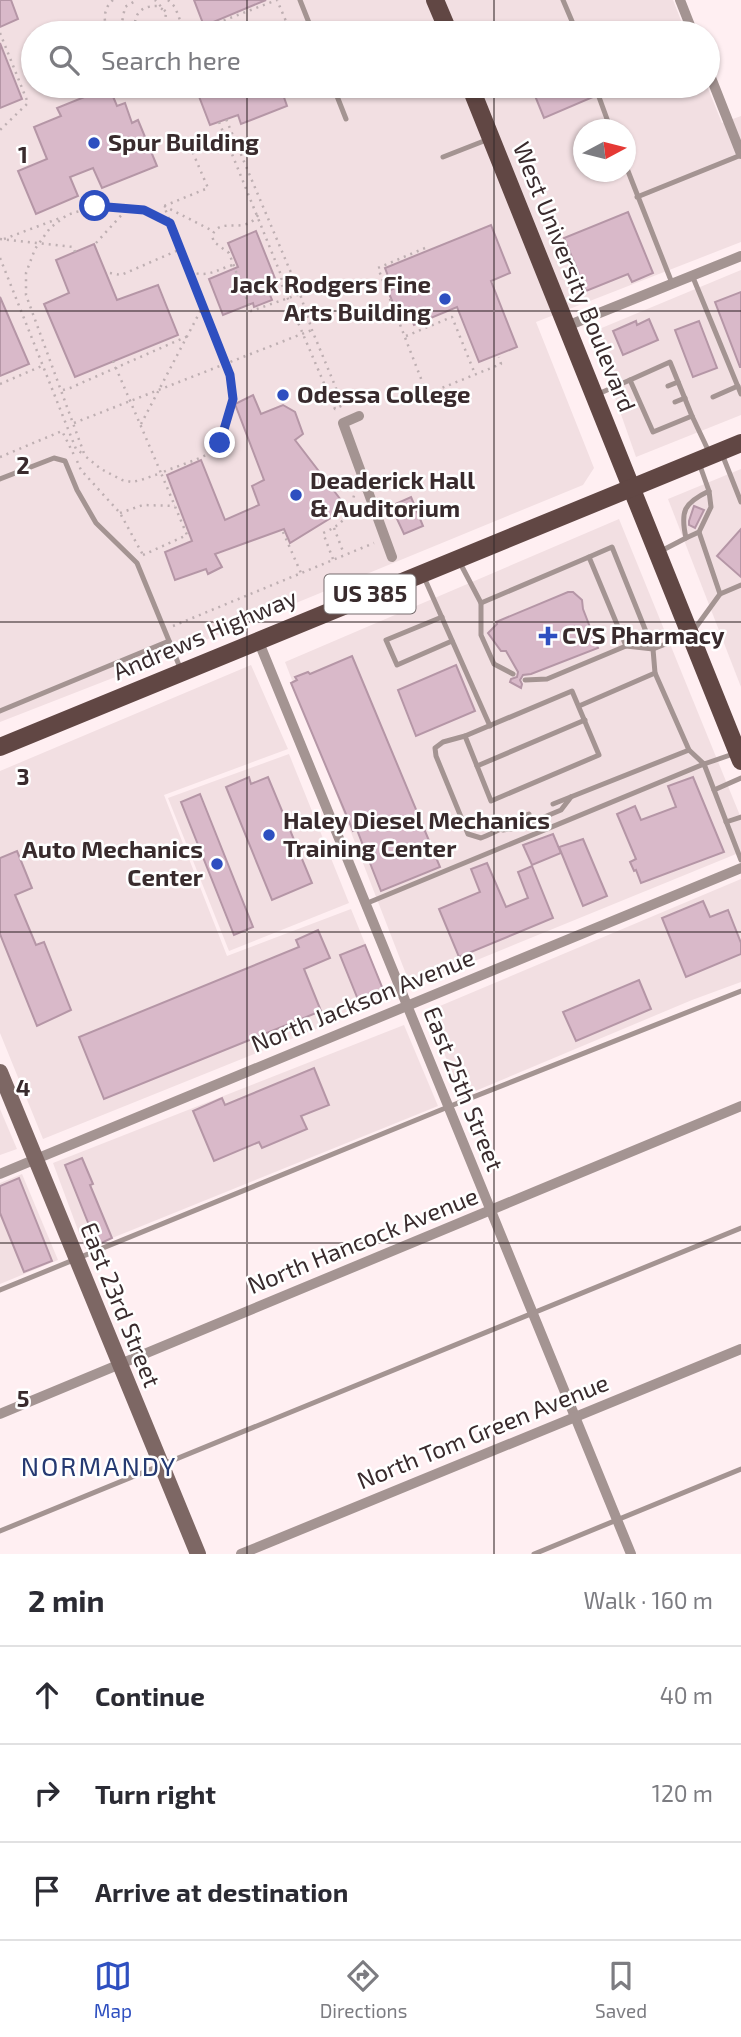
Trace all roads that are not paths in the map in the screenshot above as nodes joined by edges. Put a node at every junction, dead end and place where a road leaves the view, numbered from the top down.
1 (300, 0) edge
2 (435, 0) edge
3 (563, 0) edge
4 (680, 0) edge
5 (308, 21) edge
6 (444, 21) edge
7 (572, 21) edge
8 (688, 21) edge
9 (338, 98) edge
10 (475, 98) edge
11 (599, 98) edge
12 (719, 98) edge
13 (346, 119) dead end
14 (607, 119) edge
15 (491, 138) junction
16 (741, 154) edge
17 (443, 157) dead end
18 (631, 182) edge
19 (637, 197) junction
20 (741, 256) edge
21 (692, 275) junction
22 (672, 284) junction
23 (567, 326) junction
24 (630, 380) junction
25 (678, 382) junction
26 (668, 386) dead end
27 (739, 386) edge
28 (741, 394) edge
29 (595, 395) junction
30 (713, 397) dead end
31 (685, 398) junction
32 (675, 402) dead end
33 (359, 416) dead end
34 (692, 416) junction
35 (741, 443) edge
36 (710, 456) junction
37 (0, 480) edge
38 (632, 487) junction
39 (709, 491) junction
40 (741, 502) edge
41 (699, 532) junction
42 (686, 538) junction
43 (658, 553) junction
44 (392, 557) dead end
45 (589, 557) junction
46 (458, 558) junction
47 (422, 573) junction
48 (741, 585) edge
49 (720, 594) junction
50 (481, 603) junction
51 (442, 617) junction
52 (691, 634) junction
53 (258, 640) junction
54 (169, 641) junction
55 (452, 641) junction
56 (626, 646) junction
57 (653, 649) junction
58 (181, 672) junction
59 (655, 673) junction
60 (513, 674) dead end
61 (525, 680) dead end
62 (579, 706) junction
63 (0, 711) edge
64 (584, 720) junction
65 (490, 726) junction
66 (465, 736) junction
67 (0, 747) edge
68 (689, 750) junction
69 (739, 756) edge
70 (704, 764) junction
71 (477, 766) junction
72 (741, 778) edge
73 (713, 790) junction
74 (572, 797) junction
75 (552, 804) dead end
76 (528, 814) dead end
77 (741, 817) edge
78 (726, 822) junction
79 (500, 831) junction
80 (741, 860) edge
81 (741, 868) edge
82 (365, 904) junction
83 (741, 991) edge
84 (407, 1006) junction
85 (0, 1072) edge
86 (741, 1105) edge
87 (448, 1107) junction
88 (35, 1159) junction
89 (0, 1174) edge
90 (491, 1212) junction
91 (741, 1227) edge
92 (76, 1259) junction
93 (0, 1290) edge
94 (532, 1313) junction
95 (741, 1349) edge
96 (120, 1364) junction
97 (0, 1414) edge
98 (575, 1418) junction
99 (161, 1465) junction
100 (741, 1469) edge
101 (617, 1520) junction
102 (0, 1531) edge
103 (198, 1554) edge
104 (241, 1554) edge
105 (534, 1554) edge
106 (631, 1554) edge

1 - 5 lane
2 - 6 main road
3 - 7 lane
4 - 8 street
9 - 13 lane
10 - 15 main road, West University Boulevard
11 - 14 lane
12 - 16 street
15 - 17 lane
15 - 23 main road, West University Boulevard
16 - 19 lane
18 - 19 lane
19 - 22 lane
20 - 21 street
21 - 22 street
21 - 27 lane
22 - 23 street
23 - 29 main road, West University Boulevard
24 - 25 lane
24 - 29 lane
24 - 34 lane
25 - 26 lane
25 - 31 lane
27 - 28 lane
27 - 30 lane
29 - 38 main road, West University Boulevard
31 - 32 lane
31 - 34 lane
33 - 44 street
34 - 36 lane
35 - 36 main road, Andrews Highway / US 385
36 - 38 main road, Andrews Highway / US 385
36 - 39 lane
36 - 40 lane
37 - 54 lane
38 - 43 main road, West University Boulevard
38 - 46 main road, Andrews Highway / US 385
39 - 41 lane
39 - 42 lane
41 - 42 lane
41 - 49 lane
42 - 43 lane
43 - 52 main road, West University Boulevard
45 - 50 lane
45 - 56 lane
45 - 57 lane
46 - 47 main road, Andrews Highway / US 385
46 - 50 lane
47 - 51 lane
47 - 53 main road, Andrews Highway / US 385
48 - 49 lane
49 - 52 lane
50 - 60 lane
51 - 55 lane
51 - 55 lane
52 - 57 lane
52 - 69 main road, West University Boulevard
53 - 58 main road, Andrews Highway / US 385
53 - 82 street, East 25th Street
54 - 58 lane
54 - 63 lane
55 - 65 lane
56 - 57 lane
56 - 61 lane
57 - 59 lane
58 - 67 main road, Andrews Highway / US 385
59 - 62 lane
59 - 68 lane
62 - 64 lane
62 - 65 lane
64 - 71 lane
64 - 71 lane
65 - 66 lane
66 - 71 lane
66 - 79 lane
68 - 70 lane
68 - 74 lane
69 - 70 lane
70 - 73 lane
70 - 82 lane
72 - 73 lane
73 - 78 lane
74 - 75 lane
74 - 79 lane
76 - 79 lane
77 - 78 lane
78 - 80 lane
81 - 84 street, North Jackson Avenue
82 - 84 street, East 25th Street
83 - 87 lane
84 - 87 street, East 25th Street
84 - 88 street, North Jackson Avenue
85 - 88 street, East 23rd Street
86 - 90 street, North Hancock Avenue
87 - 90 street, East 25th Street
87 - 92 lane
88 - 89 street, North Jackson Avenue
88 - 92 street, East 23rd Street
90 - 94 street, East 25th Street
90 - 96 street, North Hancock Avenue
91 - 94 lane
92 - 93 lane
92 - 96 street, East 23rd Street
94 - 98 street, East 25th Street
94 - 99 lane
95 - 98 street, North Tom Green Avenue
96 - 97 street, North Hancock Avenue
96 - 99 street, East 23rd Street
98 - 101 street, East 25th Street
98 - 104 street, North Tom Green Avenue
99 - 102 lane
99 - 103 street, East 23rd Street
100 - 101 lane
101 - 105 lane
101 - 106 street, East 25th Street

